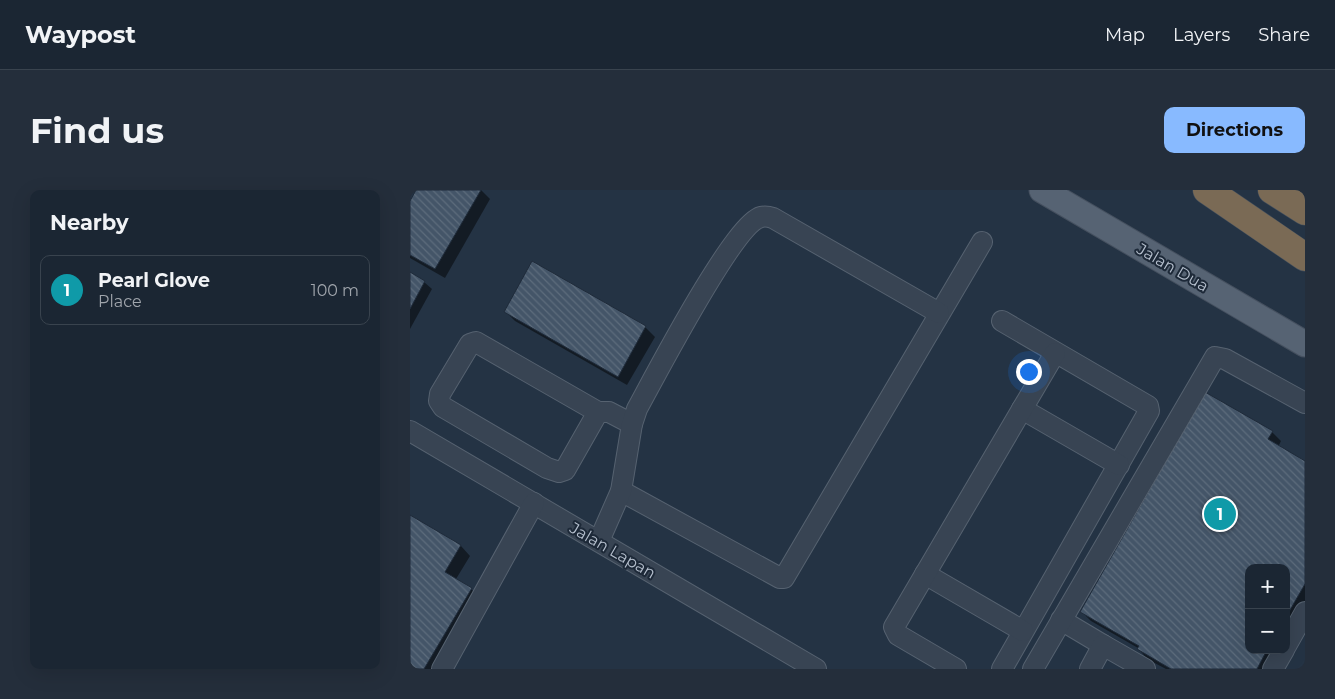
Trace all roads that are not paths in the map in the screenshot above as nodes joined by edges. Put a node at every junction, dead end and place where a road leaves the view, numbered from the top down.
1 (1042, 190) edge
2 (1207, 190) edge
3 (1272, 190) edge
4 (1305, 211) edge
5 (982, 242) dead end
6 (1305, 242) edge
7 (1305, 257) edge
8 (939, 312) junction
9 (1002, 321) dead end
10 (1305, 344) edge
11 (1055, 353) junction
12 (1305, 402) edge
13 (1022, 410) junction
14 (598, 412) junction
15 (632, 424) junction
16 (410, 431) edge
17 (1119, 465) junction
18 (621, 491) junction
19 (534, 503) junction
20 (599, 541) junction
21 (925, 574) junction
22 (1305, 612) edge
23 (1061, 620) junction
24 (1023, 631) junction
25 (1290, 639) edge
26 (1103, 645) junction
27 (1282, 654) edge
28 (442, 669) edge
29 (816, 669) edge
30 (956, 669) edge
31 (1002, 669) edge
32 (1033, 669) edge
33 (1090, 669) edge
34 (1145, 669) edge
35 (1273, 669) edge

1 - 10 main road, Jalan Dua
2 - 6 highway
2 - 7 highway
3 - 4 highway
5 - 8 street
8 - 15 street
8 - 18 street
9 - 11 street
11 - 13 street
11 - 17 street
12 - 23 street
13 - 17 street
13 - 21 street
14 - 14 street
14 - 15 street
15 - 18 street
16 - 19 street, Jalan Lapan
17 - 24 street
18 - 20 street
19 - 20 street, Jalan Lapan
19 - 28 street
20 - 29 street, Jalan Lapan
21 - 24 street
21 - 30 street
22 - 25 street
23 - 26 street
23 - 32 street
24 - 31 street
26 - 33 street
26 - 34 street
27 - 35 street

